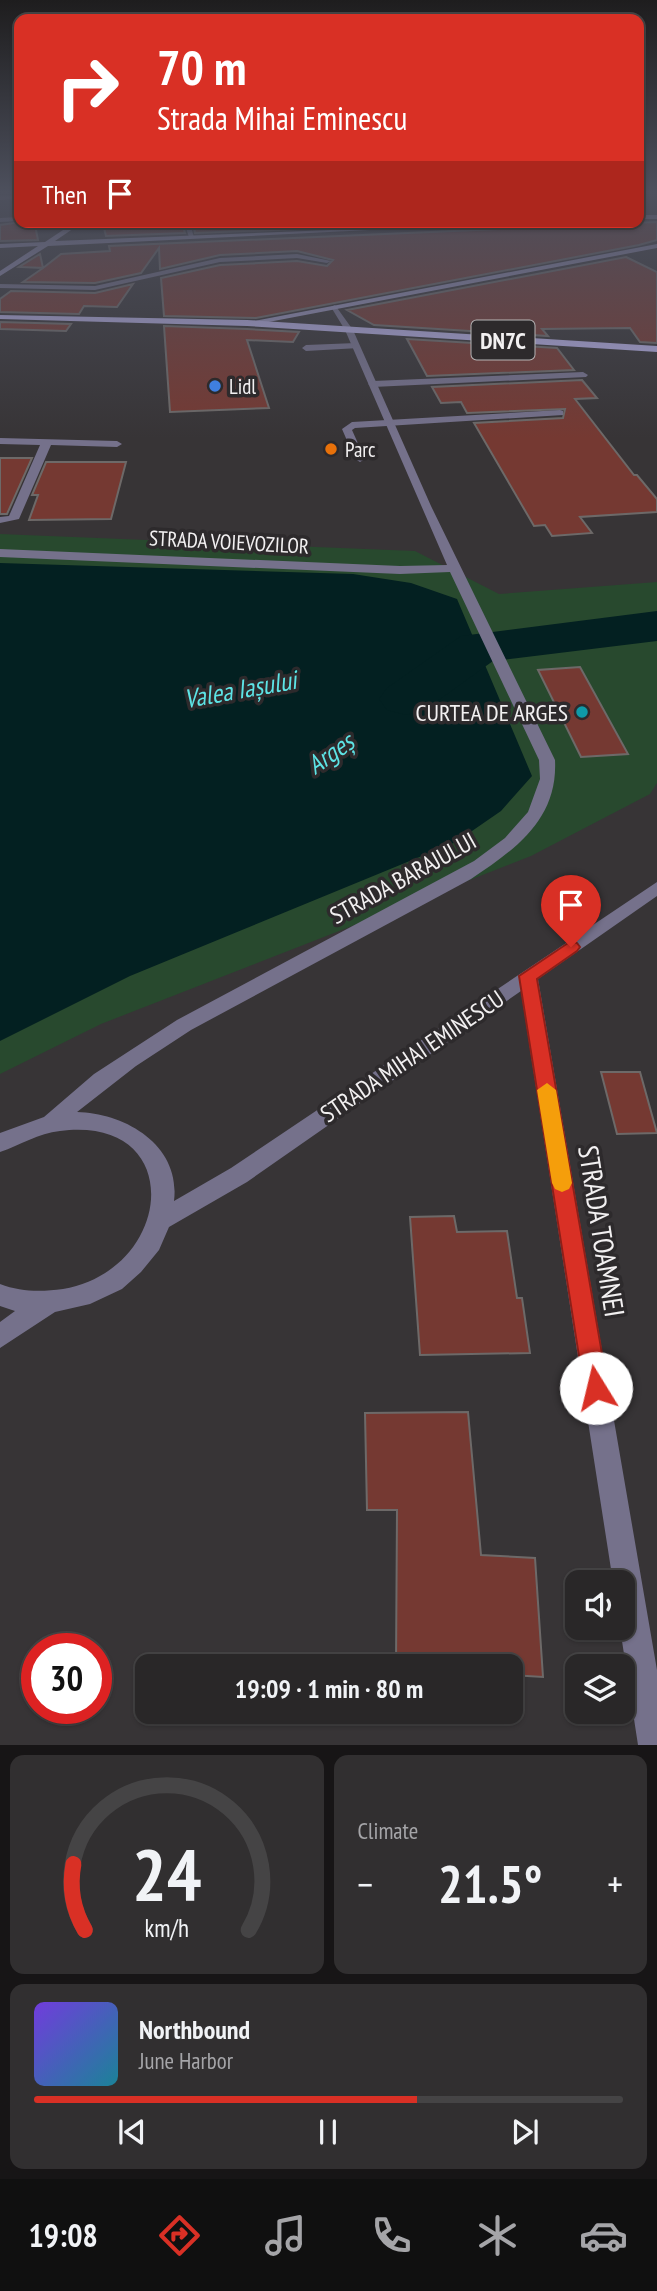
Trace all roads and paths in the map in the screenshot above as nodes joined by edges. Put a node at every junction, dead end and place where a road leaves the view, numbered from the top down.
1 (151, 275) edge
2 (502, 275) edge
3 (0, 286) edge
4 (335, 307) junction
5 (0, 317) edge
6 (247, 323) junction
7 (349, 330) junction
8 (356, 346) junction
9 (306, 348) dead end
10 (657, 349) edge
11 (583, 375) dead end
12 (373, 384) junction
13 (560, 412) dead end
14 (389, 421) junction
15 (0, 441) edge
16 (47, 442) junction
17 (117, 444) dead end
18 (360, 459) dead end
19 (0, 520) edge
20 (0, 553) edge
21 (456, 568) junction
22 (657, 888) edge
23 (528, 976) junction
24 (51, 1123) junction
25 (0, 1143) edge
26 (163, 1219) junction
27 (0, 1295) edge
28 (48, 1303) junction
29 (0, 1336) edge
30 (654, 1745) edge

1 - 3 street
2 - 4 main road
4 - 6 main road
4 - 7 street, STRADA BARAJULUI
5 - 6 main road, DN7C
6 - 7 main road, DN7C
7 - 8 street, STRADA BARAJULUI
7 - 10 main road, DN7C
8 - 9 street
8 - 12 street, STRADA BARAJULUI
11 - 12 street
12 - 14 street, STRADA BARAJULUI
13 - 14 street
14 - 18 street
14 - 21 street, STRADA BARAJULUI
15 - 16 street
16 - 17 street
16 - 19 street
20 - 21 street, STRADA VOIEVOZILOR
21 - 24 street, STRADA BARAJULUI
22 - 23 street, STRADA MIHAI EMINESCU
23 - 26 street, STRADA MIHAI EMINESCU
23 - 30 street, STRADA TOAMNEI
24 - 25 street
24 - 26 street
26 - 28 street
27 - 28 street
28 - 29 street

